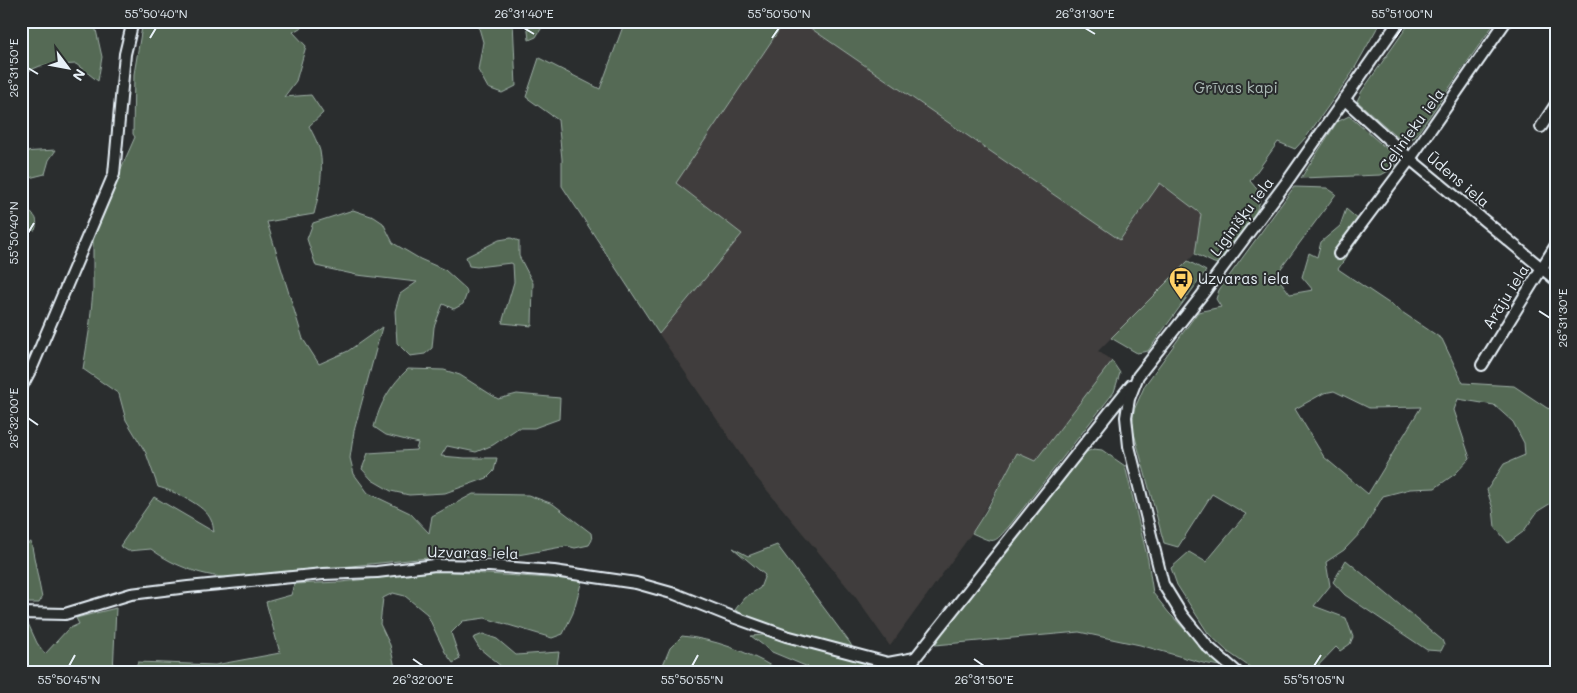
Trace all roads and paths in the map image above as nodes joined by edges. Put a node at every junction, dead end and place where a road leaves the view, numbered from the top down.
1 (133, 21) edge
2 (1399, 21) edge
3 (1506, 21) edge
4 (1344, 99) junction
5 (1556, 104) edge
6 (1541, 127) dead end
7 (1410, 159) junction
8 (1556, 245) edge
9 (1339, 254) dead end
10 (1541, 268) junction
11 (1556, 280) edge
12 (1482, 365) dead end
13 (1138, 376) junction
14 (21, 388) edge
15 (21, 613) edge
16 (915, 658) junction
17 (904, 672) edge
18 (1238, 672) edge

1 - 14 street
2 - 4 street, Liginišķu iela
3 - 7 street, Ceļinieku iela
4 - 7 street, Ūdens iela
4 - 13 street, Liginišķu iela
5 - 6 street
7 - 9 street, Ceļinieku iela
7 - 10 street, Ūdens iela
8 - 10 street, Arāju iela
10 - 11 street, Ūdens iela
10 - 12 street, Arāju iela
13 - 16 street
13 - 18 street, Liginišķu iela
15 - 16 street, Uzvaras iela
16 - 17 street

